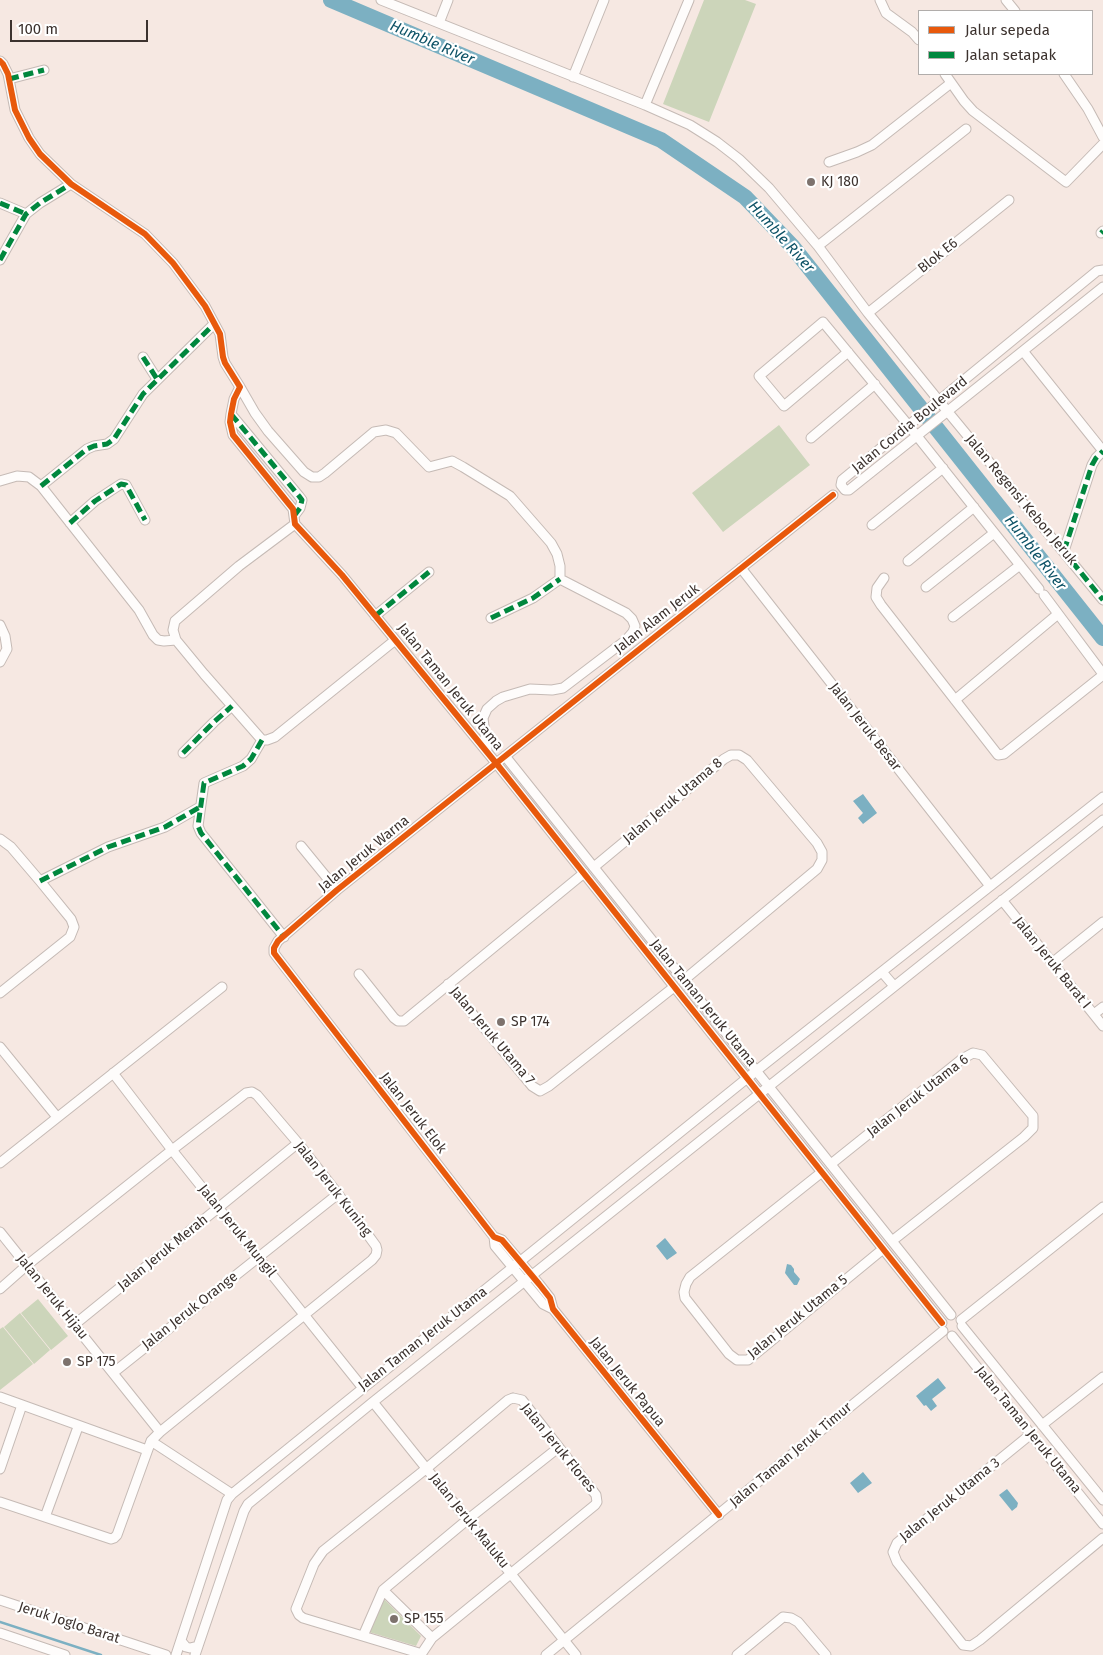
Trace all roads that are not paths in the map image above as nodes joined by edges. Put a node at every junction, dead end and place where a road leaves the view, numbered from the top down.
1 (381, 0) edge
2 (448, 0) edge
3 (604, 0) edge
4 (689, 0) edge
5 (880, 0) edge
6 (1006, 0) edge
7 (1014, 10) edge
8 (439, 23) junction
9 (918, 39) edge
10 (0, 60) edge
11 (44, 70) dead end
12 (946, 75) edge
13 (1065, 75) edge
14 (574, 77) junction
15 (9, 79) junction
16 (951, 83) junction
17 (645, 105) junction
18 (966, 129) dead end
19 (1103, 137) edge
20 (1103, 144) edge
21 (829, 162) dead end
22 (71, 184) junction
23 (1009, 200) dead end
24 (0, 203) edge
25 (26, 214) junction
26 (818, 246) junction
27 (0, 260) edge
28 (1103, 270) edge
29 (1103, 287) edge
30 (868, 313) junction
31 (214, 324) junction
32 (1023, 351) junction
33 (848, 352) junction
34 (143, 357) dead end
35 (157, 379) junction
36 (875, 384) junction
37 (240, 387) junction
38 (937, 403) junction
39 (231, 414) junction
40 (944, 414) junction
41 (912, 424) junction
42 (920, 434) junction
43 (811, 438) dead end
44 (1103, 451) edge
45 (943, 468) junction
46 (0, 481) edge
47 (41, 486) junction
48 (833, 495) dead end
49 (974, 507) junction
50 (145, 520) dead end
51 (295, 520) junction
52 (70, 522) junction
53 (872, 525) dead end
54 (994, 533) junction
55 (1064, 551) junction
56 (908, 561) dead end
57 (1020, 565) junction
58 (741, 568) junction
59 (430, 572) dead end
60 (884, 578) dead end
61 (560, 579) junction
62 (926, 587) dead end
63 (1103, 600) edge
64 (1058, 614) junction
65 (375, 616) junction
66 (953, 617) dead end
67 (491, 618) dead end
68 (0, 625) edge
69 (176, 640) junction
70 (394, 641) junction
71 (0, 662) edge
72 (1103, 675) edge
73 (955, 700) junction
74 (232, 706) junction
75 (262, 740) junction
76 (487, 752) junction
77 (182, 753) dead end
78 (505, 756) junction
79 (496, 763) junction
80 (1103, 797) edge
81 (200, 807) junction
82 (1103, 820) edge
83 (0, 839) edge
84 (301, 846) dead end
85 (594, 867) junction
86 (584, 873) junction
87 (40, 881) junction
88 (990, 886) junction
89 (337, 890) junction
90 (1002, 900) junction
91 (1103, 922) edge
92 (284, 937) junction
93 (1052, 963) junction
94 (882, 972) junction
95 (289, 974) joint
96 (359, 974) dead end
97 (684, 980) junction
98 (448, 984) junction
99 (894, 986) junction
100 (222, 987) dead end
101 (674, 987) junction
102 (0, 993) edge
103 (1103, 1007) edge
104 (1094, 1014) junction
105 (1103, 1026) edge
106 (0, 1047) edge
107 (756, 1070) junction
108 (113, 1073) junction
109 (747, 1078) junction
110 (769, 1086) junction
111 (760, 1094) junction
112 (57, 1117) junction
113 (298, 1144) junction
114 (172, 1150) junction
115 (0, 1163) edge
116 (831, 1164) junction
117 (822, 1172) junction
118 (338, 1194) junction
119 (1103, 1207) edge
120 (219, 1208) junction
121 (0, 1232) edge
122 (892, 1241) junction
123 (883, 1248) junction
124 (258, 1258) junction
125 (517, 1265) junction
126 (26, 1266) junction
127 (528, 1278) junction
128 (0, 1289) edge
129 (553, 1309) junction
130 (305, 1315) junction
131 (951, 1315) junction
132 (961, 1323) junction
133 (74, 1325) junction
134 (942, 1327) junction
135 (952, 1336) junction
136 (113, 1373) junction
137 (1103, 1377) edge
138 (362, 1387) junction
139 (0, 1397) edge
140 (373, 1402) junction
141 (22, 1405) junction
142 (1042, 1424) junction
143 (78, 1427) junction
144 (160, 1432) junction
145 (1031, 1434) junction
146 (151, 1441) junction
147 (558, 1448) junction
148 (147, 1450) junction
149 (427, 1468) junction
150 (0, 1469) edge
151 (232, 1494) junction
152 (1103, 1500) edge
153 (0, 1502) edge
154 (719, 1515) junction
155 (45, 1517) junction
156 (467, 1520) junction
157 (1103, 1524) edge
158 (1103, 1538) edge
159 (510, 1573) junction
160 (384, 1590) junction
161 (0, 1600) edge
162 (0, 1633) edge
163 (362, 1636) junction
164 (432, 1638) junction
165 (564, 1640) junction
166 (181, 1641) junction
167 (197, 1651) edge
168 (66, 1655) edge
169 (166, 1655) edge
170 (176, 1655) edge
171 (546, 1655) edge
172 (576, 1655) edge
173 (736, 1655) edge
174 (826, 1655) edge

1 - 8 street, Jalan Regensi Kebon Jeruk
2 - 8 street
3 - 14 street
4 - 17 street
5 - 9 street
6 - 7 street
8 - 14 street, Jalan Regensi Kebon Jeruk
10 - 15 street
11 - 15 street
12 - 16 street
13 - 19 street
14 - 17 street, Jalan Regensi Kebon Jeruk
15 - 22 street
16 - 20 street
16 - 21 street
17 - 26 street, Jalan Regensi Kebon Jeruk
18 - 26 street
22 - 25 street
22 - 31 street
23 - 30 street, Blok E6
24 - 25 street
25 - 27 street
26 - 30 street, Jalan Regensi Kebon Jeruk
28 - 38 street, Jalan Cordia Boulevard
29 - 32 street, Jalan Cordia Boulevard
30 - 38 street, Jalan Regensi Kebon Jeruk
31 - 35 street
31 - 37 street
32 - 40 street, Jalan Cordia Boulevard
32 - 44 street
33 - 33 street
33 - 36 street
34 - 35 street
35 - 47 street
36 - 41 street
36 - 43 street
37 - 39 street, Jalan Taman Jeruk Utama
37 - 61 street
38 - 40 street, Jalan Regensi Kebon Jeruk
38 - 41 street, Jalan Cordia Boulevard
39 - 51 street, Jalan Taman Jeruk Utama
39 - 51 street
40 - 42 street, Jalan Cordia Boulevard
40 - 55 street, Jalan Regensi Kebon Jeruk
41 - 42 street
41 - 42 street, Jalan Cordia Boulevard
42 - 45 street
44 - 55 street
45 - 49 street
45 - 53 street
46 - 47 street
47 - 52 street
48 - 58 street, Jalan Alam Jeruk
49 - 54 street
49 - 56 street
50 - 52 street
51 - 65 street, Jalan Taman Jeruk Utama
51 - 69 street
52 - 69 street
54 - 57 street
54 - 62 street
55 - 63 street, Jalan Regensi Kebon Jeruk
57 - 64 street
57 - 66 street
58 - 78 street, Jalan Alam Jeruk
58 - 88 street, Jalan Jeruk Besar
59 - 65 street
60 - 73 street
61 - 67 street
61 - 76 street
64 - 72 street
64 - 73 street
65 - 70 street, Jalan Taman Jeruk Utama
68 - 71 street
69 - 74 street
70 - 75 street
70 - 76 street, Jalan Taman Jeruk Utama
72 - 73 street
74 - 75 street
74 - 77 street
75 - 81 street
76 - 79 street, Jalan Taman Jeruk Utama
78 - 79 street, Jalan Alam Jeruk
78 - 85 street, Jalan Taman Jeruk Utama
79 - 86 street, Jalan Taman Jeruk Utama
79 - 89 street, Jalan Jeruk Warna
80 - 88 street, Jalan Taman Jeruk Utama
81 - 87 street
81 - 92 street
82 - 90 street, Jalan Taman Jeruk Utama
83 - 87 street
84 - 89 street
85 - 97 street, Jalan Taman Jeruk Utama
85 - 97 street, Jalan Jeruk Utama 8
86 - 98 street, Jalan Jeruk Utama 7
86 - 101 street, Jalan Taman Jeruk Utama
87 - 102 street
88 - 94 street, Jalan Taman Jeruk Utama
89 - 92 street, Jalan Jeruk Warna
90 - 93 street, Jalan Jeruk Barat I
90 - 99 street, Jalan Taman Jeruk Utama
91 - 93 street
92 - 95 street, Jalan Jeruk Warna
93 - 104 street, Jalan Jeruk Barat I
94 - 99 street
94 - 107 street, Jalan Taman Jeruk Utama
95 - 125 street, Jalan Jeruk Elok
96 - 98 street
97 - 107 street, Jalan Taman Jeruk Utama
98 - 101 street, Jalan Jeruk Utama 7
99 - 110 street, Jalan Taman Jeruk Utama
100 - 108 street
101 - 109 street, Jalan Taman Jeruk Utama
103 - 104 street
104 - 105 street, Jalan Jeruk Barat I
106 - 112 street
107 - 109 street, Jalan Taman Jeruk Utama
107 - 110 street, Jalan Taman Jeruk Utama
108 - 112 street
108 - 114 street, Jalan Jeruk Mungil
109 - 111 street, Jalan Taman Jeruk Utama
109 - 125 street, Jalan Taman Jeruk Utama
110 - 111 street, Jalan Taman Jeruk Utama
110 - 116 street, Jalan Taman Jeruk Utama
111 - 117 street, Jalan Taman Jeruk Utama
111 - 127 street, Jalan Taman Jeruk Utama
112 - 115 street
113 - 114 street, Jalan Jeruk Kuning
113 - 118 street, Jalan Jeruk Kuning
113 - 120 street, Jalan Jeruk Merah
114 - 120 street, Jalan Jeruk Mungil
114 - 126 street, Jalan Jeruk Kuning
116 - 122 street, Jalan Taman Jeruk Utama
116 - 122 street, Jalan Jeruk Utama 6
117 - 123 street, Jalan Taman Jeruk Utama
117 - 123 street, Jalan Jeruk Utama 5
118 - 124 street, Jalan Jeruk Orange
118 - 130 street, Jalan Jeruk Kuning
119 - 132 street
120 - 124 street, Jalan Jeruk Mungil
120 - 133 street, Jalan Jeruk Merah
121 - 126 street, Jalan Jeruk Hijau
122 - 131 street, Jalan Taman Jeruk Utama
123 - 134 street, Jalan Taman Jeruk Utama
124 - 130 street, Jalan Jeruk Mungil
124 - 136 street, Jalan Jeruk Orange
125 - 127 street, Jalan Jeruk Papua
125 - 138 street, Jalan Taman Jeruk Utama
126 - 128 street, Jalan Jeruk Kuning
126 - 133 street, Jalan Jeruk Hijau
127 - 129 street, Jalan Jeruk Papua
127 - 129 street, Jalan Jeruk Papua
127 - 140 street, Jalan Taman Jeruk Utama
129 - 154 street, Jalan Jeruk Papua
130 - 138 street, Jalan Jeruk Mungil
130 - 144 street, Jalan Jeruk Kuning
131 - 132 street
131 - 134 street
132 - 135 street
132 - 142 street, Jalan Taman Jeruk Utama
133 - 136 street, Jalan Jeruk Hijau
134 - 135 street
134 - 154 street, Jalan Taman Jeruk Timur
135 - 145 street, Jalan Taman Jeruk Utama
136 - 144 street, Jalan Jeruk Hijau
137 - 142 street
138 - 151 street, Jalan Taman Jeruk Utama
139 - 141 street
140 - 149 street, Jalan Jeruk Maluku
140 - 167 street, Jalan Taman Jeruk Utama
141 - 143 street
141 - 150 street
142 - 152 street, Jalan Taman Jeruk Utama
143 - 148 street
143 - 155 street
144 - 146 street, Jalan Jeruk Kuning
145 - 157 street, Jalan Taman Jeruk Utama
145 - 158 street, Jalan Jeruk Utama 3
146 - 148 street, Jalan Jeruk Kuning
146 - 151 street
147 - 149 street, Jalan Jeruk Flores
147 - 156 street
147 - 159 street, Jalan Jeruk Flores
148 - 155 street, Jalan Jeruk Kuning
149 - 156 street, Jalan Jeruk Maluku
149 - 163 street, Jalan Jeruk Flores
151 - 166 street, Jalan Taman Jeruk Utama
153 - 155 street, Jalan Jeruk Kuning
154 - 165 street, Jalan Taman Jeruk Timur
156 - 159 street, Jalan Jeruk Maluku
156 - 160 street
159 - 164 street, Jalan Jeruk Flores
159 - 165 street, Jalan Jeruk Maluku
160 - 163 street
160 - 164 street
161 - 169 street, Jeruk Joglo Barat
162 - 168 street
163 - 164 street, Jalan Jeruk Flores
165 - 171 street, Jalan Taman Jeruk Timur
165 - 172 street, Jalan Jeruk Maluku
166 - 167 street
166 - 170 street, Jalan Taman Jeruk Utama
173 - 174 street

